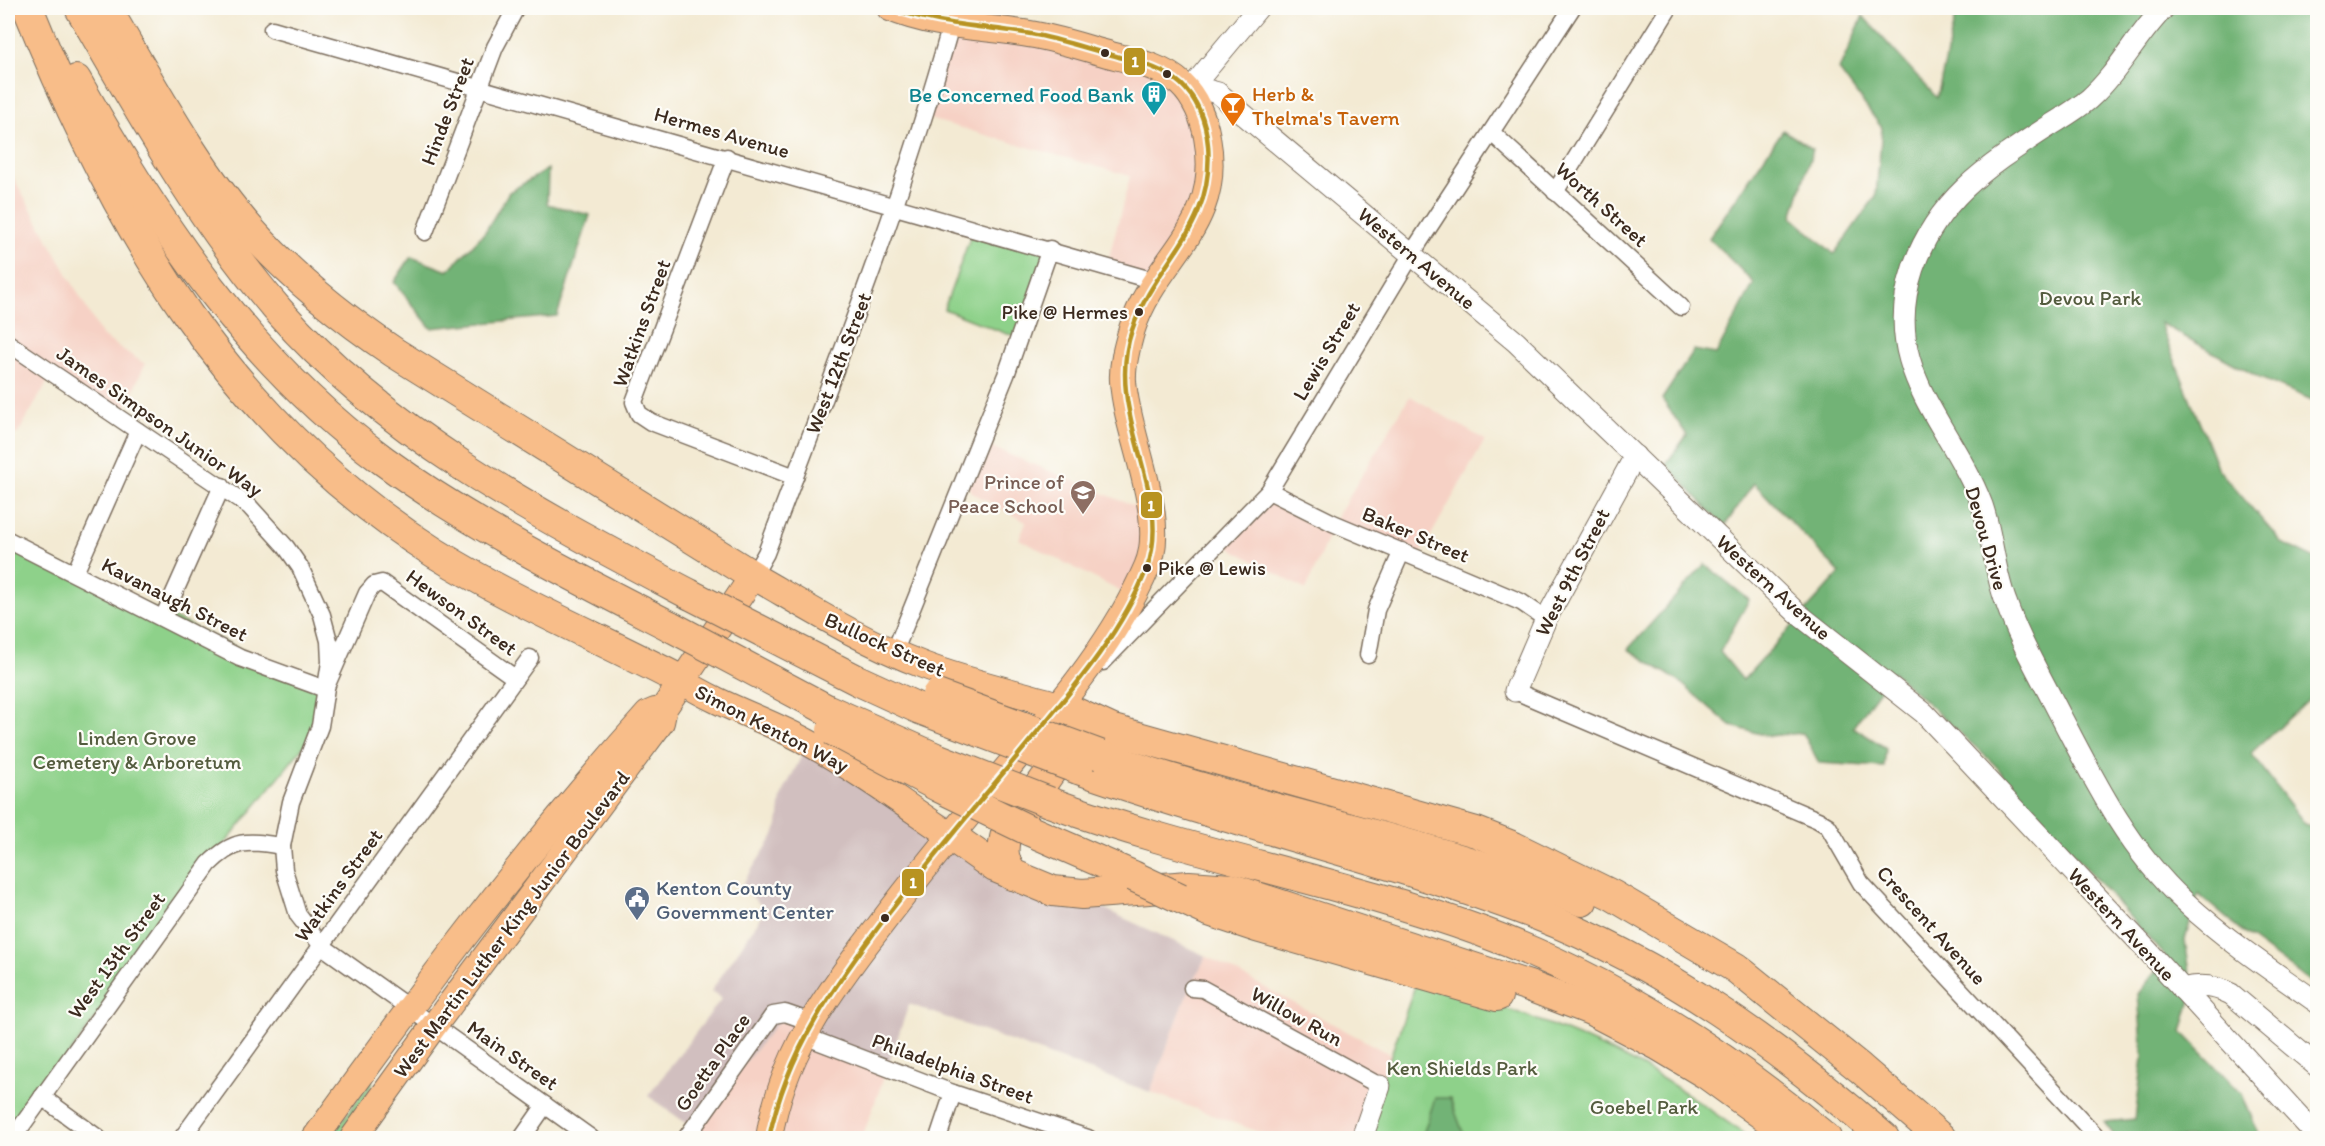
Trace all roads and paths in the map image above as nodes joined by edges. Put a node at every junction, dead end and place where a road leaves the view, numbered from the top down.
1 (28, 8) edge
2 (36, 8) edge
3 (80, 8) edge
4 (106, 8) edge
5 (516, 8) edge
6 (1258, 8) edge
7 (1572, 8) edge
8 (1669, 8) edge
9 (2164, 8) edge
10 (900, 10) edge
11 (951, 25) junction
12 (272, 28) dead end
13 (481, 88) junction
14 (1188, 92) junction
15 (1492, 134) junction
16 (727, 157) junction
17 (1555, 192) junction
18 (897, 206) junction
19 (425, 232) dead end
20 (1050, 249) junction
21 (1412, 254) junction
22 (1158, 282) junction
23 (1681, 307) dead end
24 (8, 343) edge
25 (138, 431) junction
26 (1635, 456) junction
27 (795, 477) junction
28 (222, 486) junction
29 (1269, 491) junction
30 (8, 540) edge
31 (1402, 551) junction
32 (75, 573) junction
33 (753, 576) junction
34 (162, 618) junction
35 (1546, 619) junction
36 (668, 631) junction
37 (894, 653) junction
38 (1368, 655) dead end
39 (530, 658) dead end
40 (515, 678) junction
41 (682, 681) junction
42 (326, 689) junction
43 (1515, 691) joint
44 (1068, 694) junction
45 (664, 708) junction
46 (1097, 751) junction
47 (951, 836) junction
48 (1410, 843) junction
49 (282, 846) junction
50 (1012, 875) junction
51 (322, 946) junction
52 (1376, 948) junction
53 (1470, 977) junction
54 (1192, 988) dead end
55 (2182, 989) junction
56 (2318, 1004) edge
57 (408, 1009) junction
58 (433, 1027) junction
59 (808, 1029) junction
60 (2318, 1067) edge
61 (1380, 1086) joint
62 (953, 1093) junction
63 (42, 1097) junction
64 (545, 1105) junction
65 (2318, 1137) edge
66 (12, 1138) edge
67 (99, 1138) edge
68 (182, 1138) edge
69 (315, 1138) edge
70 (353, 1138) edge
71 (522, 1138) edge
72 (591, 1138) edge
73 (686, 1138) edge
74 (769, 1138) edge
75 (938, 1138) edge
76 (1088, 1138) edge
77 (1362, 1138) edge
78 (1766, 1138) edge
79 (1795, 1138) edge
80 (1826, 1138) edge
81 (1884, 1138) edge
82 (1941, 1138) edge
83 (2098, 1138) edge

1 - 41 highway
2 - 36 highway
3 - 46 highway, bridge
4 - 33 highway
5 - 13 street, Hinde Street
6 - 14 street
7 - 15 street, Lewis Street
8 - 17 street
9 - 56 street, Devou Drive
10 - 11 main road
11 - 14 main road
11 - 18 street, West 12th Street
12 - 13 street, Hermes Avenue
13 - 16 street, Hermes Avenue
13 - 19 street, Hinde Street
14 - 21 street, Western Avenue
14 - 22 main road
15 - 17 street, Worth Street
15 - 21 street, Lewis Street
16 - 18 street, Hermes Avenue
16 - 27 street, Watkins Street
17 - 23 street, Worth Street
18 - 20 street, Hermes Avenue
18 - 27 street, West 12th Street
20 - 22 street, Hermes Avenue
20 - 37 street
21 - 26 street, Western Avenue
21 - 29 street, Lewis Street
22 - 44 main road
24 - 25 street, James Simpson Junior Way
25 - 28 street, James Simpson Junior Way
25 - 32 street
26 - 35 street, West 9th Street
26 - 55 street, Western Avenue
27 - 33 street, West 12th Street
28 - 34 street
28 - 42 street, James Simpson Junior Way
29 - 31 street, Baker Street
29 - 44 street, Lewis Street
30 - 32 street, Kavanaugh Street
31 - 35 street, Baker Street
31 - 38 street
32 - 34 street, Kavanaugh Street
33 - 37 main road, Bullock Street
33 - 41 main road, West 12th Street
34 - 42 street, Kavanaugh Street
35 - 43 street, West 9th Street
36 - 52 highway, bridge
36 - 80 highway, bridge
37 - 44 main road, Bullock Street
39 - 40 street, Watkins Street
40 - 42 street, Hewson Street
40 - 51 street, Watkins Street
41 - 45 main road, West Martin Luther King Junior Boulevard
41 - 47 main road, Simon Kenton Way
42 - 49 street, James Simpson Junior Way
43 - 83 street, Crescent Avenue
44 - 46 highway
44 - 47 main road
45 - 57 main road, West Martin Luther King Junior Boulevard
45 - 58 main road, West Martin Luther King Junior Boulevard
46 - 48 highway
46 - 50 highway
47 - 50 highway
47 - 59 main road
48 - 81 highway
48 - 82 highway
49 - 51 street, James Simpson Junior Way
49 - 63 street, West 13th Street
50 - 52 highway
51 - 57 street, James Simpson Junior Way
51 - 68 street, Watkins Street
52 - 53 highway
53 - 78 highway
53 - 79 highway
54 - 61 street, Willow Run
55 - 60 street
55 - 65 street, Western Avenue
57 - 58 street, Main Street
57 - 69 main road, West Martin Luther King Junior Boulevard
58 - 64 street, Main Street
58 - 70 main road, West Martin Luther King Junior Boulevard
59 - 62 street, Philadelphia Street
59 - 73 street, Goetta Place
59 - 74 main road
61 - 77 street
62 - 75 street
62 - 76 street, Philadelphia Street
63 - 66 street, West 13th Street
63 - 67 street
64 - 71 street
64 - 72 street, Main Street

